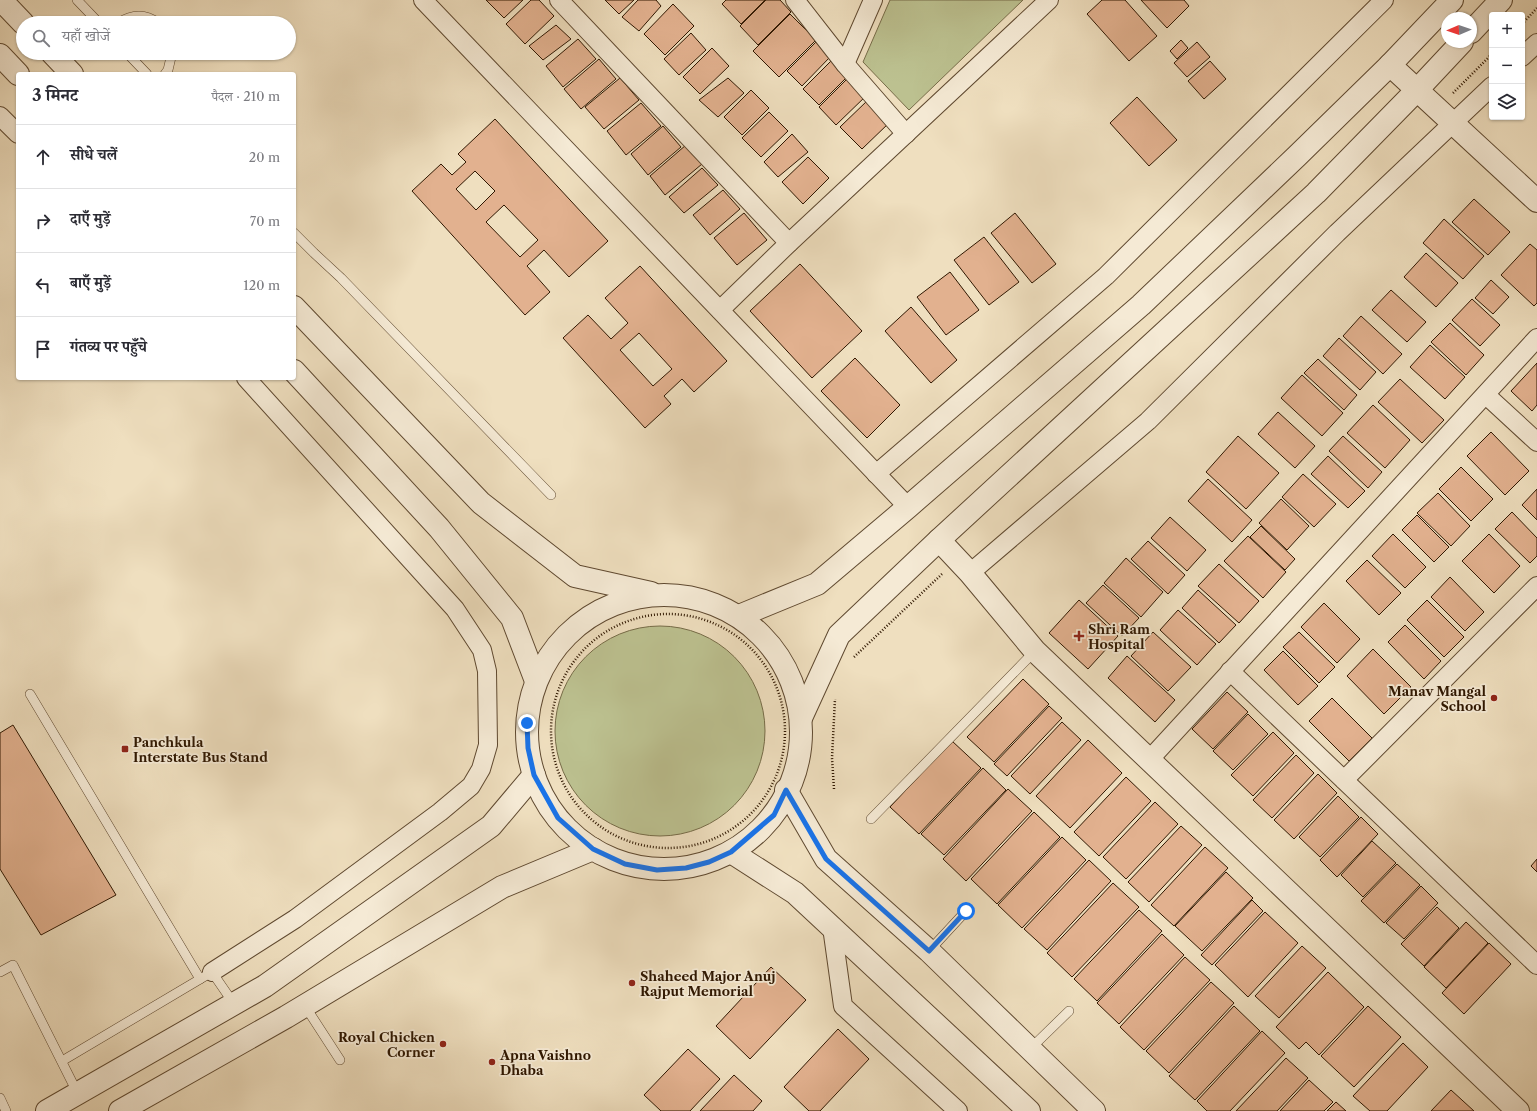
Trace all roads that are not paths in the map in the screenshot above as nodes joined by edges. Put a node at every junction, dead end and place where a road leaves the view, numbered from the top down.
1 (1, 0) edge
2 (77, 0) edge
3 (423, 0) edge
4 (559, 0) edge
5 (795, 0) edge
6 (873, 0) edge
7 (1049, 0) edge
8 (1384, 0) edge
9 (1452, 0) edge
10 (1501, 0) edge
11 (16, 16) edge
12 (92, 16) edge
13 (133, 16) edge
14 (144, 16) edge
15 (1477, 26) edge
16 (1537, 43) edge
17 (1456, 48) edge
18 (1525, 54) edge
19 (0, 55) edge
20 (134, 60) edge
21 (170, 60) edge
22 (845, 64) junction
23 (1390, 64) junction
24 (16, 72) edge
25 (145, 72) edge
26 (166, 72) edge
27 (1489, 89) edge
28 (1418, 90) junction
29 (0, 116) edge
30 (1453, 123) junction
31 (16, 132) edge
32 (906, 134) junction
33 (1537, 201) edge
34 (296, 235) edge
35 (789, 242) junction
36 (296, 309) edge
37 (720, 310) junction
38 (1537, 338) edge
39 (296, 373) edge
40 (248, 380) edge
41 (1486, 395) junction
42 (1537, 442) edge
43 (876, 474) junction
44 (551, 495) dead end
45 (908, 507) junction
46 (939, 540) junction
47 (970, 573) junction
48 (1537, 586) edge
49 (654, 594) junction
50 (739, 616) junction
51 (1035, 651) junction
52 (1230, 671) junction
53 (536, 681) junction
54 (30, 694) dead end
55 (801, 718) junction
56 (1149, 760) junction
57 (534, 775) junction
58 (1344, 780) junction
59 (786, 790) junction
60 (871, 819) dead end
61 (593, 849) junction
62 (731, 852) junction
63 (966, 911) dead end
64 (832, 927) junction
65 (929, 951) junction
66 (1537, 965) edge
67 (0, 972) edge
68 (206, 975) junction
69 (234, 1004) junction
70 (305, 1006) junction
71 (1069, 1011) dead end
72 (1030, 1049) junction
73 (340, 1060) dead end
74 (62, 1061) junction
75 (78, 1094) junction
76 (0, 1098) edge
77 (6, 1111) edge
78 (47, 1111) edge
79 (120, 1111) edge
80 (958, 1111) edge
81 (1029, 1111) edge
82 (1094, 1111) edge
83 (1518, 1111) edge

1 - 11 street
2 - 12 lane
3 - 37 street
4 - 35 street
5 - 22 street
6 - 22 street
7 - 32 street
8 - 43 street
9 - 23 street
10 - 15 street
13 - 14 lane
16 - 18 street
17 - 28 street
19 - 24 street
20 - 25 lane
21 - 26 lane
22 - 32 street
23 - 28 street
23 - 45 street
27 - 30 street
28 - 30 street
28 - 46 street
29 - 31 street
30 - 33 street
30 - 47 street
32 - 35 street
34 - 44 lane
35 - 37 street
36 - 49 street
37 - 43 street
38 - 41 street
39 - 53 street
40 - 68 street
41 - 42 street
41 - 52 street
43 - 45 street
45 - 50 street
46 - 47 street
46 - 55 street
47 - 51 street
48 - 58 street
49 - 50 street
49 - 53 street
50 - 55 street
51 - 56 street
51 - 60 lane
52 - 56 street
52 - 58 street
53 - 57 street
54 - 68 lane
55 - 59 street
56 - 83 street
57 - 61 street
57 - 69 street
58 - 66 street
59 - 62 street
59 - 65 street
61 - 62 street
61 - 70 street
62 - 64 street
63 - 65 lane
64 - 80 street
64 - 81 street
65 - 72 street
67 - 74 lane
68 - 69 lane
68 - 74 lane
69 - 75 street
70 - 73 lane
70 - 79 street
71 - 72 lane
72 - 82 street
74 - 75 lane
75 - 78 street
76 - 77 lane

